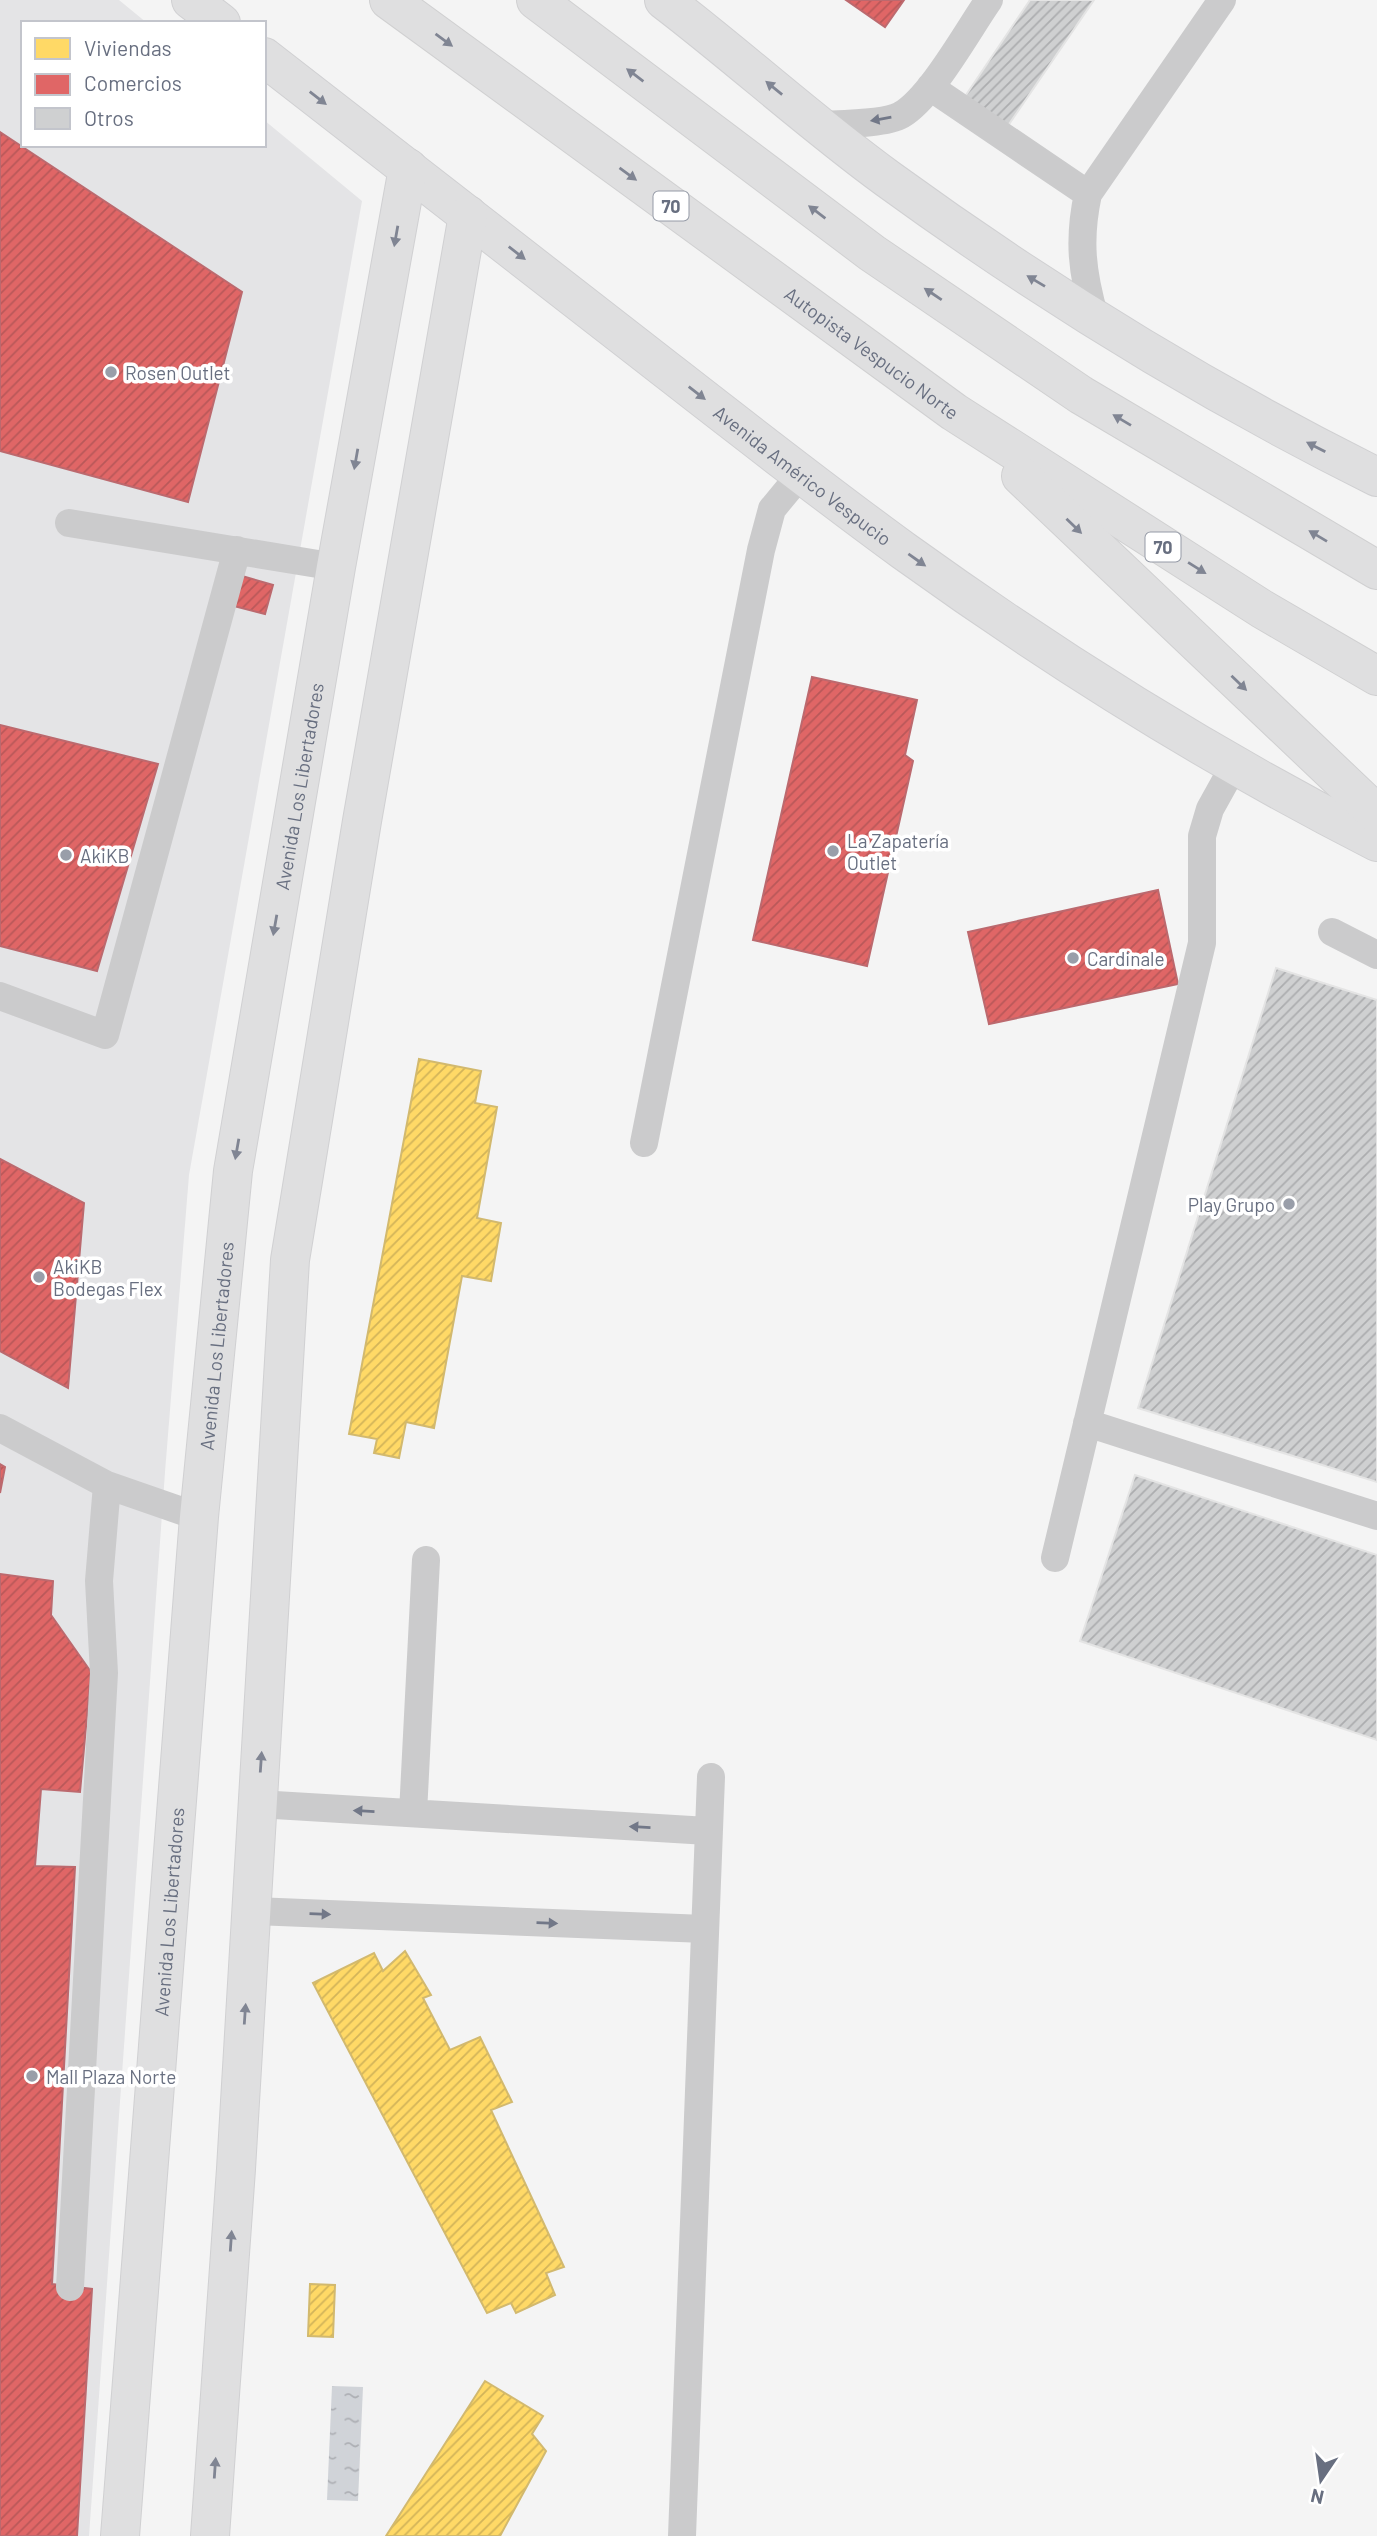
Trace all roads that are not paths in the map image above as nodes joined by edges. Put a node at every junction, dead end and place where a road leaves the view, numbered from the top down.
1 (191, 0) edge
2 (389, 0) edge
3 (536, 0) edge
4 (664, 0) edge
5 (989, 0) edge
6 (1222, 0) edge
7 (218, 21) edge
8 (266, 59) edge
9 (930, 87) junction
10 (821, 125) junction
11 (408, 168) junction
12 (1088, 194) junction
13 (468, 215) junction
14 (1095, 318) junction
15 (954, 412) junction
16 (801, 474) junction
17 (1377, 477) edge
18 (69, 523) dead end
19 (237, 550) junction
20 (337, 567) junction
21 (1377, 570) edge
22 (1377, 676) edge
23 (1235, 764) junction
24 (1377, 814) edge
25 (1377, 842) edge
26 (1332, 932) dead end
27 (1377, 956) edge
28 (0, 996) edge
29 (644, 1143) dead end
30 (1087, 1423) junction
31 (0, 1427) edge
32 (107, 1485) junction
33 (1377, 1516) edge
34 (199, 1517) junction
35 (1055, 1558) dead end
36 (426, 1560) dead end
37 (711, 1777) dead end
38 (258, 1804) junction
39 (413, 1814) junction
40 (708, 1831) junction
41 (252, 1911) junction
42 (705, 1929) junction
43 (70, 2287) dead end
44 (120, 2536) edge
45 (210, 2536) edge
46 (682, 2536) edge

1 - 7 main road
2 -> 15 main road, Autopista Vespucio Norte / 70
21 -> 3 main road
10 -> 4 main road
5 - 9 lane
6 - 12 lane
8 -> 11 main road, Avenida Américo Vespucio
9 -> 10 lane
9 - 12 lane
14 -> 10 main road
11 - 13 main road, Avenida Américo Vespucio
11 -> 20 main road, Avenida Los Libertadores
12 - 14 lane
13 -> 16 main road, Avenida Américo Vespucio
38 -> 13 main road
17 -> 14 main road
15 -> 22 main road, Autopista Vespucio Norte / 70
15 -> 24 main road
16 -> 23 main road, Avenida Américo Vespucio
16 - 29 lane
18 - 19 lane
19 - 20 lane
19 - 28 lane
20 -> 34 main road, Avenida Los Libertadores
23 - 25 main road, Avenida Américo Vespucio
23 - 30 lane
26 - 27 lane
30 - 33 lane
30 - 35 lane
31 - 32 lane
32 - 34 lane
32 - 43 lane
34 - 44 main road, Avenida Los Libertadores
36 - 39 lane
37 - 40 lane
39 -> 38 lane
38 - 41 main road
40 -> 39 lane
40 - 42 lane
41 -> 42 lane
45 -> 41 main road
42 - 46 lane

